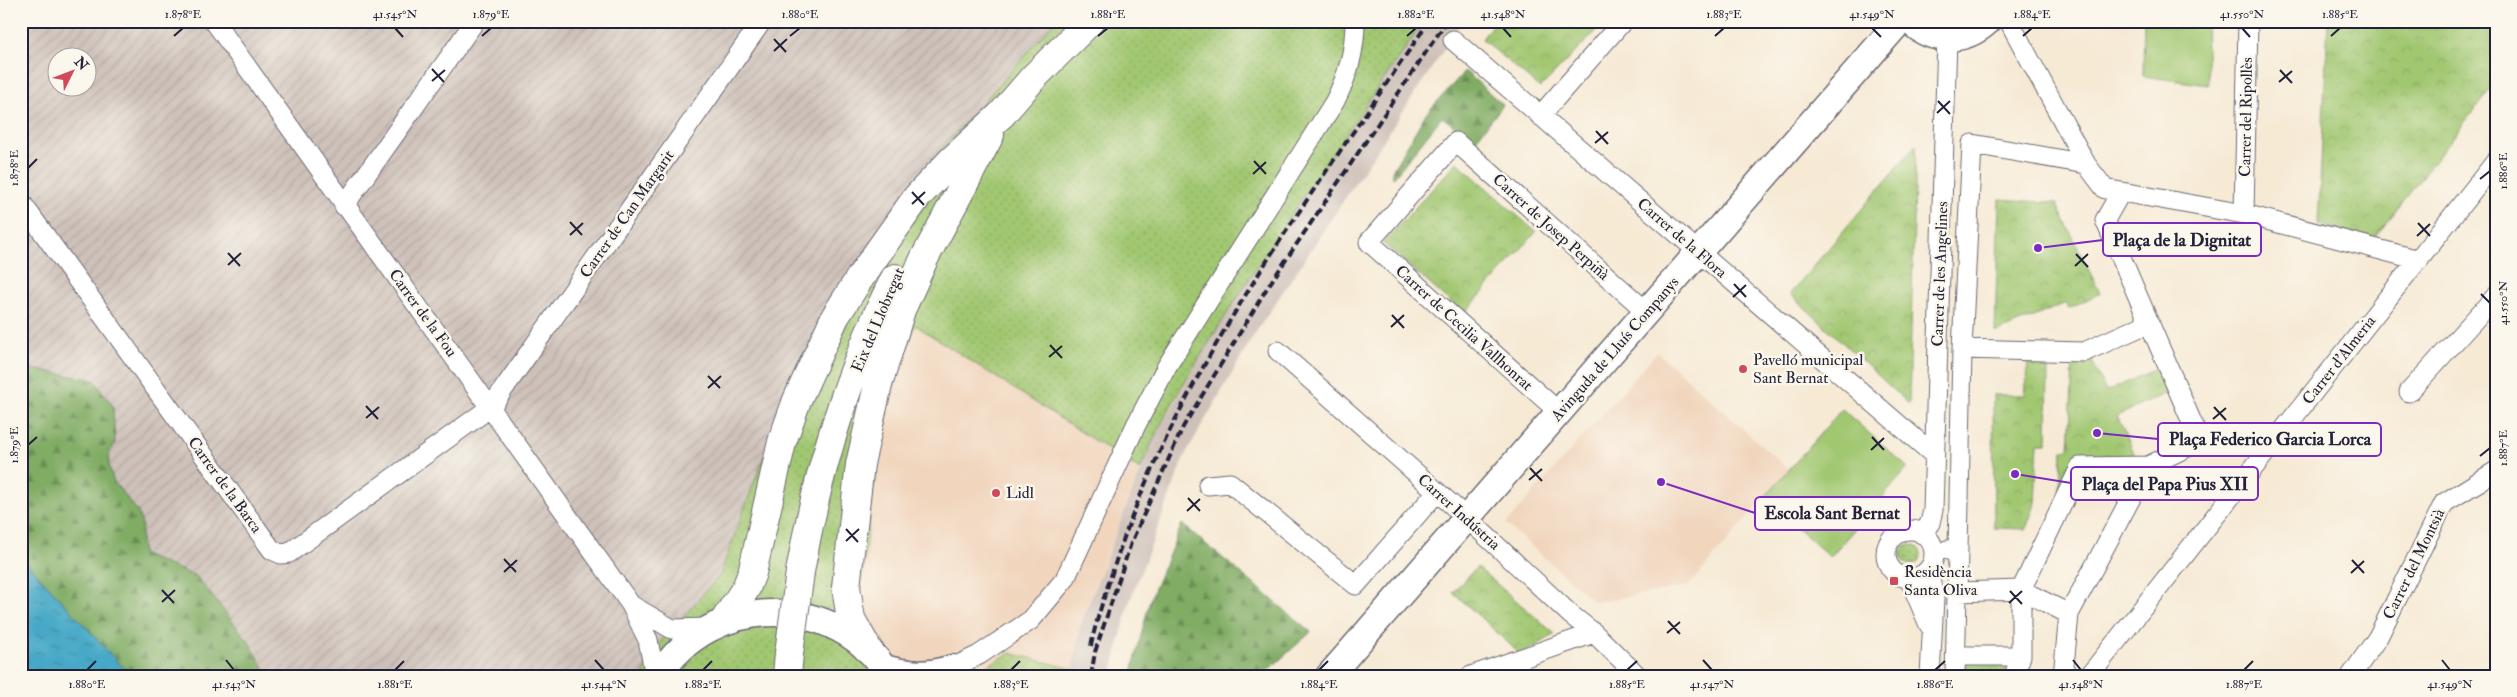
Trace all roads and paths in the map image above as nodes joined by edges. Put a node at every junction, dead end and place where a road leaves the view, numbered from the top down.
1 (214, 21) edge
2 (475, 21) edge
3 (762, 21) edge
4 (1090, 21) edge
5 (1355, 21) edge
6 (1623, 21) edge
7 (1900, 21) edge
8 (1910, 21) edge
9 (1988, 21) edge
10 (2009, 21) edge
11 (2248, 21) edge
12 (1947, 38) junction
13 (1453, 40) tunnel mouth
14 (1002, 114) junction
15 (1540, 116) junction
16 (2496, 161) edge
17 (2086, 164) junction
18 (2121, 192) junction
19 (21, 202) edge
20 (344, 206) junction
21 (2244, 214) junction
22 (1369, 242) joint
23 (1699, 253) junction
24 (2419, 260) junction
25 (2496, 296) edge
26 (1647, 312) junction
27 (2149, 323) junction
28 (1962, 349) junction
29 (1278, 351) dead end
30 (2408, 392) dead end
31 (492, 407) junction
32 (1560, 413) junction
33 (1934, 455) junction
34 (2148, 466) junction
35 (2496, 471) edge
36 (1208, 485) dead end
37 (1437, 492) junction
38 (1468, 519) junction
39 (1922, 534) junction
40 (1934, 550) junction
41 (1958, 551) junction
42 (1928, 570) junction
43 (1909, 578) junction
44 (2021, 590) junction
45 (1957, 592) junction
46 (631, 605) junction
47 (2069, 614) junction
48 (717, 624) junction
49 (1594, 633) junction
50 (1932, 633) junction
51 (1956, 656) junction
52 (2020, 656) junction
53 (788, 664) edge
54 (880, 664) edge
55 (947, 672) edge
56 (655, 676) edge
57 (659, 676) edge
58 (1329, 676) edge
59 (1471, 676) edge
60 (1638, 676) edge
61 (1930, 676) edge
62 (1956, 676) edge
63 (2014, 676) edge
64 (2063, 676) edge
65 (2089, 676) edge
66 (2351, 676) edge

1 - 20 street, Carrer de la Fou
2 - 20 street
3 - 31 street, Carrer de Can Margarit
4 - 14 main road, Eix del Llobregat
5 - 55 street
6 - 15 street
7 - 23 street, Avinguda de Lluís Companys
8 - 12 street
9 - 12 street
10 - 17 street
11 - 21 street, Carrer del Ripollès
12 - 33 street, Carrer de les Angelines
13 - 15 street, Carrer de la Flora
14 - 48 main road
14 - 53 main road, Eix del Llobregat, bridge
14 - 54 main road
15 - 23 street, Carrer de la Flora
16 - 24 street, Carrer d'Almeria
17 - 18 street
17 - 28 street, Carrer de les Angelines
18 - 21 street
18 - 27 street
19 - 31 street, Carrer de la Barca
20 - 31 street, Carrer de la Fou
21 - 24 street
22 - 26 street, Carrer de Josep Perpiñà
22 - 32 street, Carrer de Cecilia Vallhonrat
23 - 26 street, Avinguda de Lluís Companys
23 - 33 street, Carrer de la Flora
24 - 65 street, Carrer d'Almeria
25 - 30 street
26 - 32 street, Avinguda de Lluís Companys
27 - 28 street
27 - 34 street
28 - 41 street, Carrer de les Angelines
29 - 37 street, Carrer Indústria
31 - 46 street, Carrer de la Fou
32 - 38 street, Avinguda de Lluís Companys
33 - 39 street, Carrer de les Angelines
34 - 44 street
34 - 47 street
35 - 66 street, Carrer del Montsià
36 - 37 street
37 - 38 street, Carrer Indústria
38 - 49 street, Carrer Indústria
38 - 58 street, Avinguda de Lluís Companys
39 - 40 street
39 - 43 street
40 - 41 street
40 - 42 street
41 - 45 street, Carrer de les Angelines
42 - 43 street
42 - 50 street
43 - 50 street
44 - 45 street
44 - 47 street
44 - 52 street
45 - 51 street, Carrer de les Angelines
46 - 48 street, Carrer de la Fou
46 - 56 street, Carrer de la Fou
47 - 64 street
48 - 54 street
48 - 57 street
49 - 59 street
49 - 60 street, Carrer Indústria
50 - 61 street
51 - 52 street
51 - 62 street, Carrer de les Angelines
52 - 63 street
54 - 55 street

